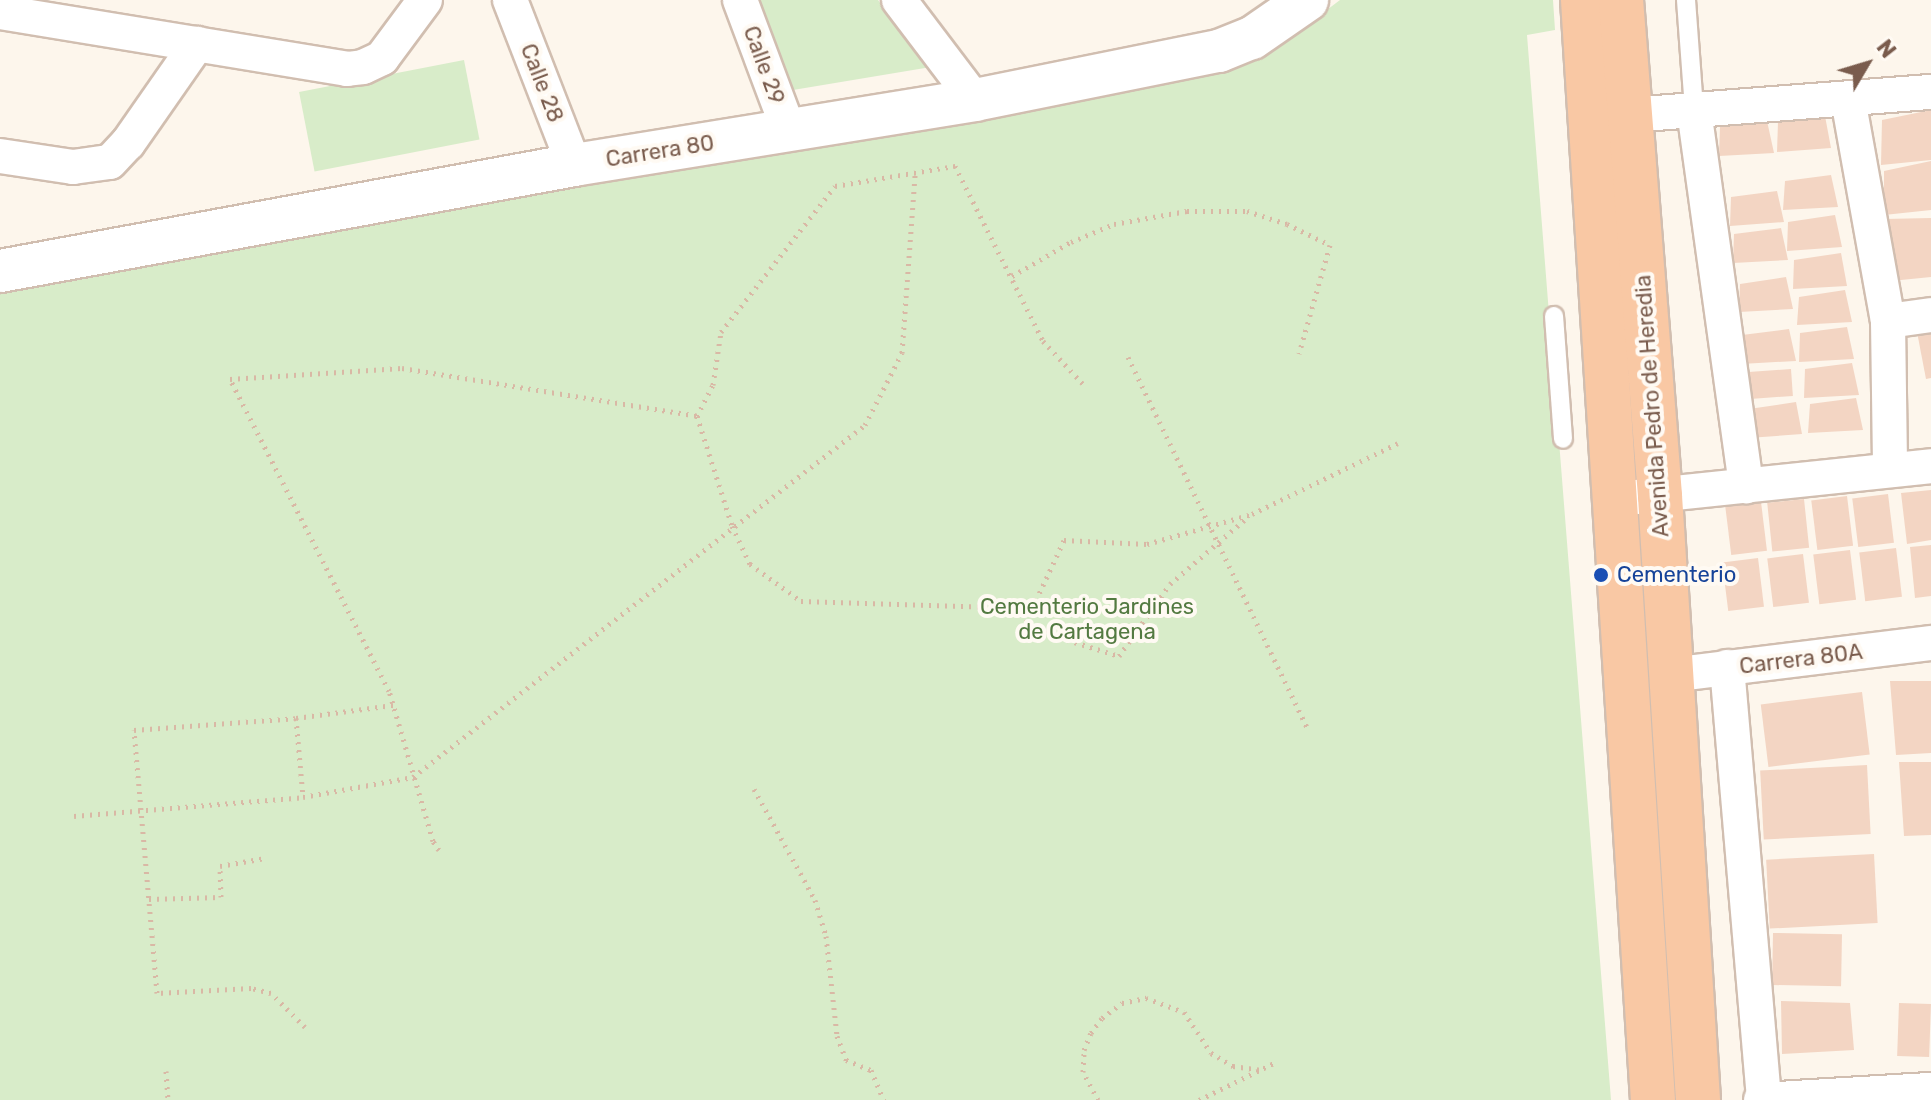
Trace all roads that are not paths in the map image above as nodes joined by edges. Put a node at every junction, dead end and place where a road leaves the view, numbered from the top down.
1 (425, 0) edge
2 (510, 0) edge
3 (740, 0) edge
4 (899, 0) edge
5 (1583, 0) edge
6 (1621, 0) edge
7 (1686, 0) edge
8 (1292, 4) edge
9 (0, 12) edge
10 (197, 44) junction
11 (1931, 92) edge
12 (1848, 99) junction
13 (975, 100) junction
14 (1694, 110) junction
15 (1630, 115) junction
16 (789, 131) junction
17 (0, 156) edge
18 (574, 165) junction
19 (0, 271) edge
20 (1931, 315) edge
21 (1554, 316) dead end
22 (1888, 321) junction
23 (1563, 439) dead end
24 (1931, 466) edge
25 (1890, 469) junction
26 (1746, 486) junction
27 (1660, 496) junction
28 (1617, 499) junction
29 (1931, 643) edge
30 (1727, 667) junction
31 (1670, 675) junction
32 (1931, 1090) edge
33 (1653, 1100) edge
34 (1698, 1100) edge
35 (1763, 1100) edge

1 - 10 street
2 - 18 street, Calle 28
3 - 16 street, Calle 29
4 - 13 street
5 - 28 highway, Avenida Pedro de Heredia
6 - 15 highway, Avenida Pedro de Heredia
7 - 14 lane
8 - 13 street, Carrera 80
9 - 10 street
10 - 17 street
11 - 12 street
12 - 14 street
12 - 22 street
13 - 16 street, Carrera 80
14 - 15 street
14 - 26 street
15 - 27 highway, Avenida Pedro de Heredia
16 - 18 street, Carrera 80
18 - 19 street, Carrera 80
20 - 22 street
21 - 23 lane
22 - 25 street
24 - 25 street
25 - 26 street
26 - 27 street
27 - 28 street
27 - 31 highway, Avenida Pedro de Heredia
28 - 33 highway, Avenida Pedro de Heredia
29 - 30 street, Carrera 80A
30 - 31 street, Carrera 80A
30 - 35 street
31 - 34 highway, Avenida Pedro de Heredia
32 - 35 street

